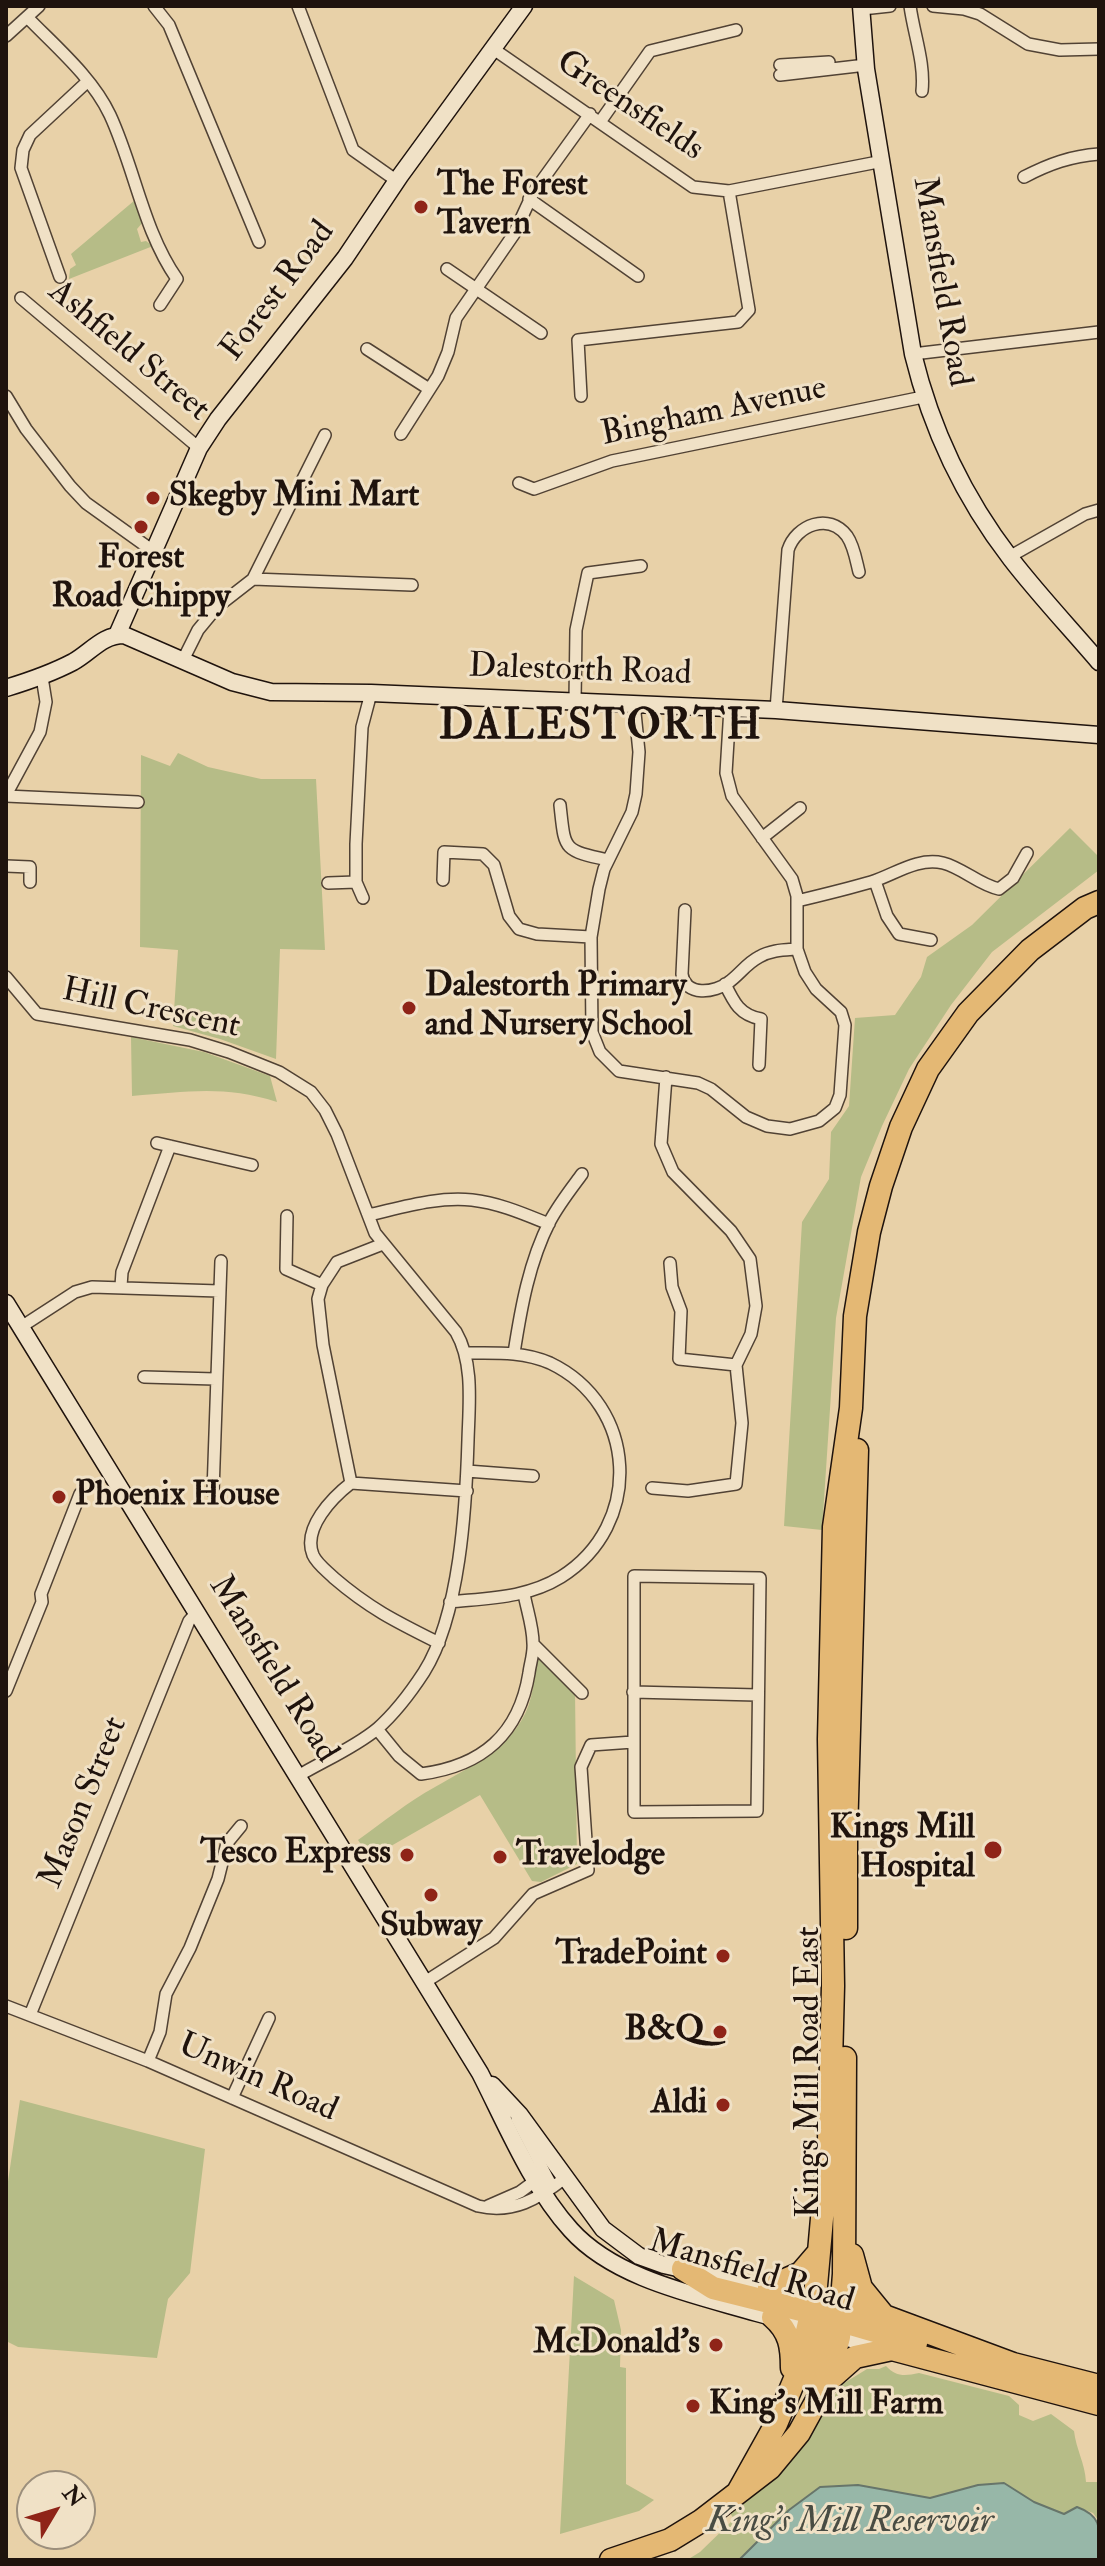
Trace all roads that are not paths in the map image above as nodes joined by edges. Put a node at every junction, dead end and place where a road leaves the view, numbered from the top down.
1 (39, 6) edge
2 (154, 6) edge
3 (298, 6) edge
4 (524, 6) edge
5 (890, 6) edge
6 (910, 6) edge
7 (933, 6) edge
8 (862, 8) edge
9 (27, 17) junction
10 (736, 30) dead end
11 (6, 36) edge
12 (492, 48) junction
13 (1099, 49) edge
14 (866, 62) junction
15 (780, 70) dead end
16 (88, 81) junction
17 (922, 91) dead end
18 (590, 114) junction
19 (600, 122) junction
20 (1099, 154) edge
21 (883, 161) junction
22 (1024, 177) dead end
23 (397, 181) junction
24 (729, 191) junction
25 (529, 199) junction
26 (259, 242) dead end
27 (447, 269) dead end
28 (638, 276) dead end
29 (60, 277) dead end
30 (475, 288) junction
31 (21, 298) dead end
32 (160, 305) dead end
33 (1099, 332) edge
34 (541, 333) dead end
35 (367, 349) dead end
36 (913, 354) junction
37 (429, 389) junction
38 (6, 396) edge
39 (581, 396) dead end
40 (923, 397) junction
41 (401, 434) dead end
42 (325, 435) dead end
43 (199, 448) junction
44 (519, 483) dead end
45 (1099, 510) edge
46 (153, 551) junction
47 (1009, 557) junction
48 (641, 566) dead end
49 (859, 572) dead end
50 (253, 579) junction
51 (412, 585) dead end
52 (117, 635) junction
53 (183, 660) junction
54 (1099, 662) edge
55 (42, 677) junction
56 (6, 688) edge
57 (371, 693) junction
58 (575, 701) junction
59 (634, 703) junction
60 (730, 708) junction
61 (776, 710) junction
62 (1099, 735) edge
63 (6, 795) edge
64 (138, 802) dead end
65 (560, 805) dead end
66 (800, 808) dead end
67 (762, 838) junction
68 (1027, 853) dead end
69 (608, 860) junction
70 (6, 866) edge
71 (443, 880) dead end
72 (875, 881) junction
73 (30, 882) dead end
74 (356, 882) junction
75 (328, 883) dead end
76 (363, 898) dead end
77 (1094, 900) edge
78 (797, 901) junction
79 (685, 910) dead end
80 (591, 937) junction
81 (931, 940) dead end
82 (797, 949) junction
83 (6, 977) edge
84 (725, 984) junction
85 (759, 1065) dead end
86 (666, 1077) junction
87 (157, 1143) dead end
88 (170, 1146) junction
89 (252, 1165) dead end
90 (582, 1174) dead end
91 (368, 1215) junction
92 (287, 1216) dead end
93 (549, 1224) junction
94 (383, 1244) junction
95 (221, 1261) dead end
96 (670, 1263) dead end
97 (322, 1285) junction
98 (121, 1286) junction
99 (219, 1291) junction
100 (6, 1303) edge
101 (21, 1327) junction
102 (466, 1353) junction
103 (514, 1353) junction
104 (736, 1365) junction
105 (144, 1377) dead end
106 (215, 1379) junction
107 (851, 1408) junction
108 (467, 1471) junction
109 (533, 1476) dead end
110 (351, 1483) junction
111 (652, 1488) dead end
112 (467, 1491) junction
113 (213, 1492) dead end
114 (80, 1494) dead end
115 (524, 1594) junction
116 (450, 1602) junction
117 (196, 1613) junction
118 (439, 1643) junction
119 (533, 1644) junction
120 (6, 1691) edge
121 (633, 1692) junction
122 (582, 1693) dead end
123 (757, 1695) junction
124 (377, 1729) junction
125 (633, 1742) junction
126 (298, 1776) junction
127 (241, 1826) dead end
128 (425, 1982) junction
129 (6, 2006) edge
130 (30, 2015) junction
131 (269, 2018) dead end
132 (148, 2061) junction
133 (480, 2073) junction
134 (232, 2098) junction
135 (846, 2147) junction
136 (550, 2178) junction
137 (844, 2230) junction
138 (819, 2252) junction
139 (683, 2269) junction
140 (769, 2287) junction
141 (884, 2316) junction
142 (773, 2317) junction
143 (826, 2317) junction
144 (892, 2349) junction
145 (971, 2370) junction
146 (828, 2380) junction
147 (792, 2385) junction
148 (1099, 2386) edge
149 (1099, 2404) edge
150 (758, 2456) junction
151 (738, 2492) junction
152 (611, 2560) edge

1 - 9 street
2 - 26 street
3 - 23 street
4 - 12 main road, Forest Road
5 - 8 street
6 - 17 street
7 - 13 street
8 - 14 main road, Mansfield Road
9 - 11 street
9 - 16 street
10 - 19 street
12 - 18 street, Greensfields
12 - 23 main road, Forest Road
14 - 15 street
14 - 21 main road, Mansfield Road
16 - 29 street
16 - 32 street
18 - 19 street, Greensfields
18 - 25 street
19 - 24 street, Greensfields
20 - 22 street
21 - 24 street, Greensfields
21 - 36 main road, Mansfield Road
23 - 43 main road, Forest Road
24 - 39 street
25 - 28 street
25 - 30 street
27 - 30 street
30 - 34 street
30 - 37 street
31 - 43 street, Ashfield Street
33 - 36 street
35 - 37 street
36 - 40 main road, Mansfield Road
37 - 41 street
38 - 46 street
40 - 44 street, Bingham Avenue
40 - 47 main road, Mansfield Road
42 - 50 street
43 - 46 main road, Forest Road
45 - 47 street
46 - 52 main road, Forest Road
47 - 54 main road, Mansfield Road
48 - 58 street
49 - 61 street
50 - 51 street
50 - 53 street
52 - 53 main road, Dalestorth Road
52 - 55 main road
53 - 57 main road, Dalestorth Road
55 - 56 main road
55 - 63 street
57 - 58 main road, Dalestorth Road
57 - 74 street
58 - 59 main road, Dalestorth Road
59 - 60 main road, Dalestorth Road
59 - 69 street
60 - 61 main road, Dalestorth Road
60 - 67 street
61 - 62 main road, Dalestorth Road
63 - 64 street
65 - 69 street
66 - 67 street
67 - 78 street
68 - 72 street
69 - 80 street
70 - 73 street
71 - 80 street
72 - 78 street
72 - 81 street
74 - 75 street
74 - 76 street
77 - 107 highway, Kings Mill Road East
78 - 82 street
79 - 84 street
80 - 86 street
82 - 84 street
82 - 86 street
83 - 91 street, Hill Crescent
84 - 85 street
86 - 104 street
87 - 88 street
88 - 89 street
88 - 98 street
90 - 93 street
91 - 93 street
91 - 94 street, Hill Crescent
92 - 97 street
93 - 103 street
94 - 97 street
94 - 102 street, Hill Crescent
95 - 99 street
96 - 104 street
97 - 110 street
98 - 99 street
98 - 101 street
99 - 106 street
100 - 101 main road, Mansfield Road
101 - 117 main road, Mansfield Road
102 - 103 street
102 - 108 street, Hill Crescent
103 - 115 street
104 - 111 street
105 - 106 street
106 - 113 street
107 - 135 highway, Kings Mill Road East
107 - 138 highway, Kings Mill Road East
108 - 109 street
108 - 112 street, Hill Crescent
110 - 112 street
110 - 118 street
112 - 116 street, Hill Crescent
114 - 120 street
115 - 116 street
115 - 119 street
116 - 118 street, Hill Crescent
117 - 126 main road, Mansfield Road
117 - 130 street, Mason Street
118 - 124 street, Hill Crescent
119 - 122 street
119 - 124 street
121 - 123 street
121 - 123 street
121 - 125 street
123 - 125 street
124 - 126 street, Hill Crescent
125 - 128 street
126 - 128 main road, Mansfield Road
127 - 132 street
128 - 133 main road, Mansfield Road
129 - 130 street, Unwin Road
130 - 132 street, Unwin Road
131 - 134 street
132 - 134 street, Unwin Road
133 - 136 main road, Mansfield Road
133 - 136 main road, Mansfield Road
134 - 136 street, Unwin Road
135 - 137 highway, Kings Mill Road East
135 - 143 highway
136 - 139 main road, Mansfield Road
136 - 142 main road, Mansfield Road
137 - 141 highway
137 - 143 highway, Kings Mill Road East
138 - 140 highway
138 - 143 highway, Kings Mill Road East
139 - 140 main road, Mansfield Road
139 - 143 highway
140 - 143 main road, Mansfield Road
141 - 143 highway, Mansfield Road
141 - 148 highway, Mansfield Road
142 - 143 main road, Mansfield Road
142 - 147 highway
143 - 144 main road, Mansfield Road
143 - 145 highway
143 - 146 highway
143 - 147 highway
143 - 150 highway
144 - 145 highway, Mansfield Road
144 - 146 highway
145 - 149 highway, Mansfield Road
146 - 151 highway
147 - 150 highway
150 - 151 highway
151 - 152 highway

